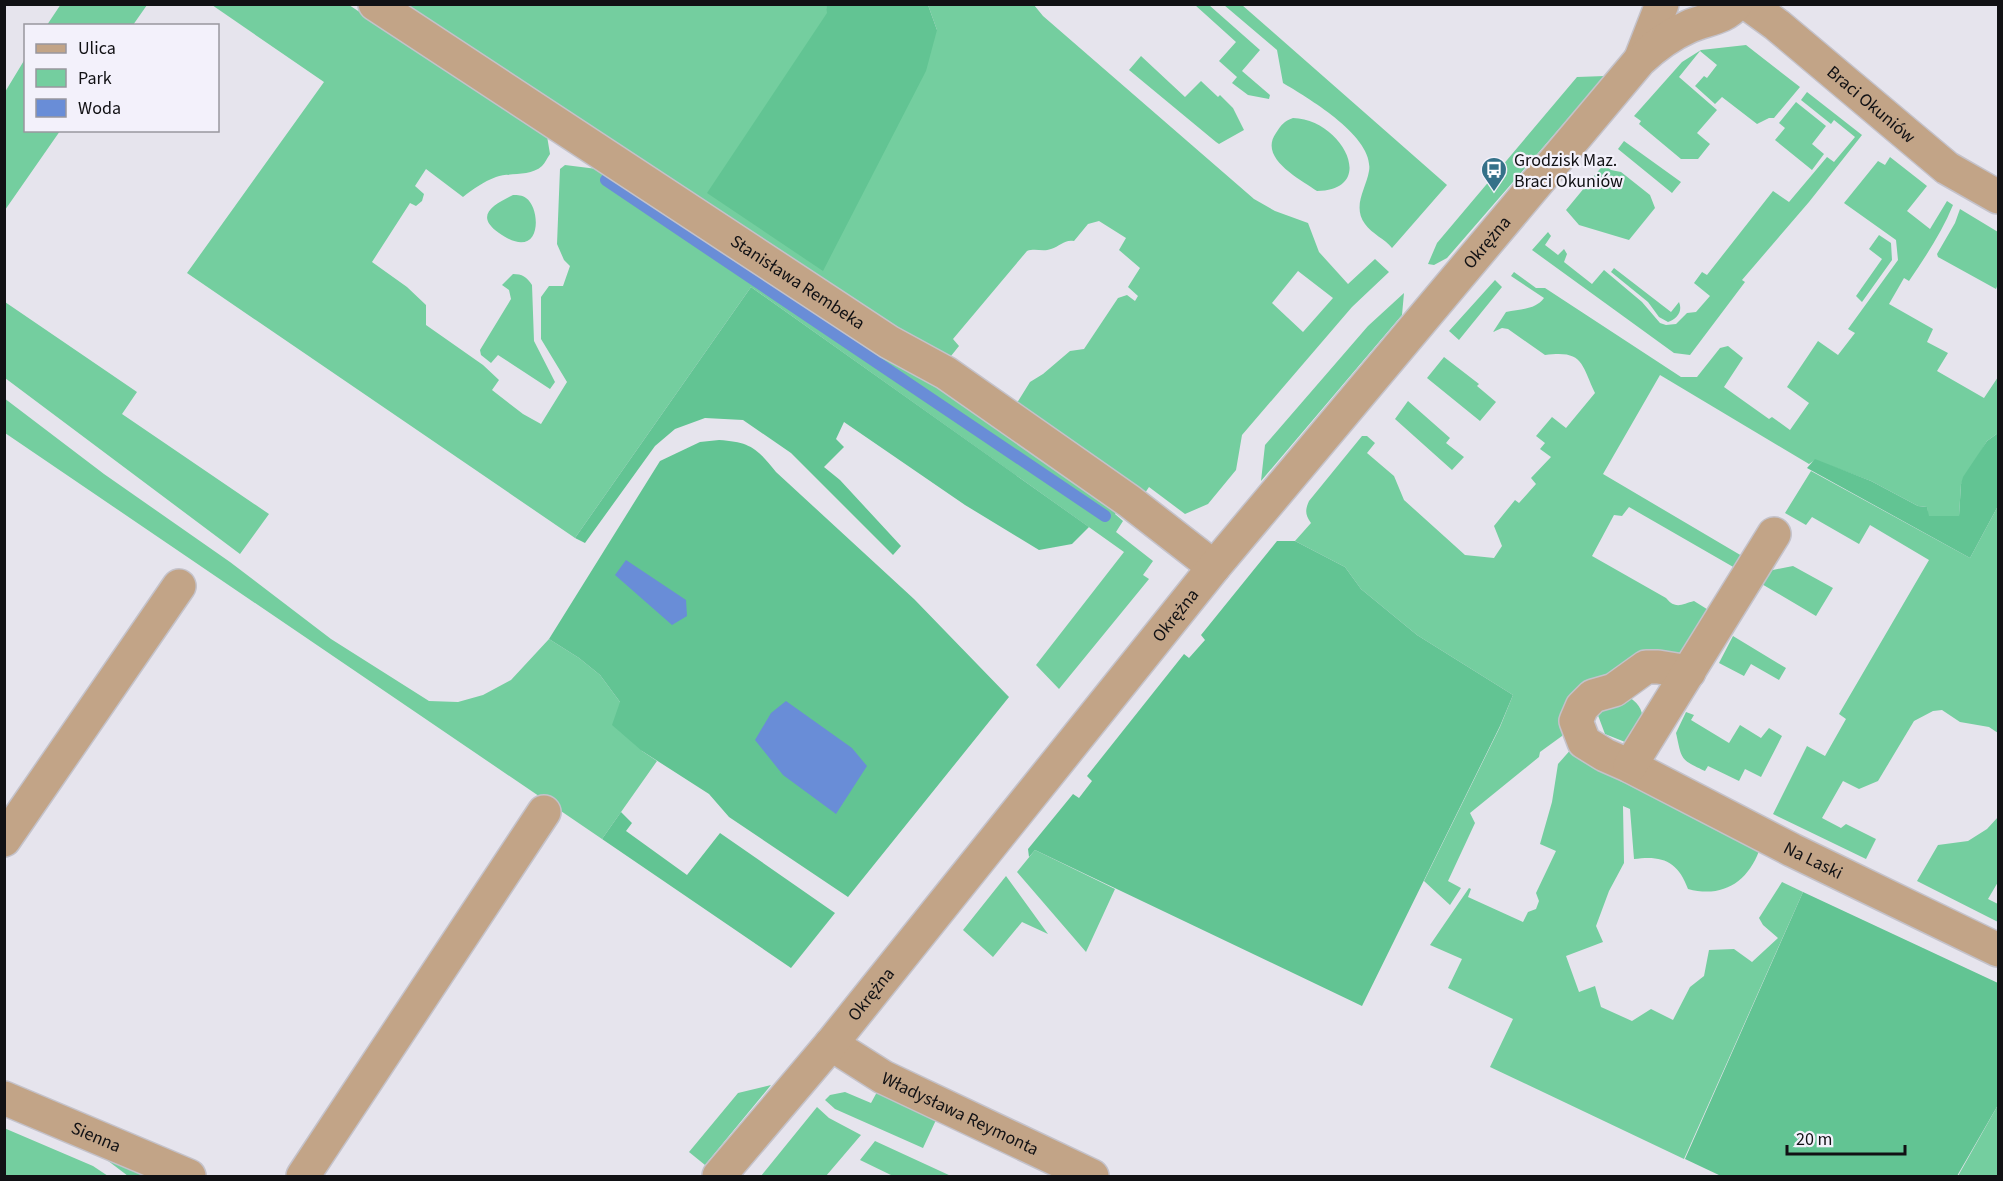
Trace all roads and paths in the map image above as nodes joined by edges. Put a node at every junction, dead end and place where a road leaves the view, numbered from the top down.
1 (375, 4) edge
2 (1662, 4) edge
3 (1675, 4) edge
4 (1736, 4) edge
5 (1748, 4) edge
6 (1706, 20) junction
7 (1640, 60) junction
8 (1998, 197) edge
9 (1774, 534) dead end
10 (1214, 567) junction
11 (179, 586) dead end
12 (1689, 672) junction
13 (1630, 766) junction
14 (544, 812) dead end
15 (4, 840) edge
16 (1998, 950) edge
17 (831, 1044) junction
18 (4, 1098) edge
19 (189, 1176) edge
20 (303, 1176) edge
21 (719, 1176) edge
22 (1092, 1176) edge

1 - 10 street, Stanisława Rembeka
2 - 7 street, Okrężna
3 - 6 street
4 - 6 street, Okrężna
5 - 8 street, Braci Okuniów
6 - 7 street, Okrężna
7 - 10 street, Okrężna
9 - 12 street
10 - 17 street, Okrężna
11 - 15 street
12 - 13 street
12 - 13 street, Na Laski
13 - 16 street, Na Laski
14 - 20 street
17 - 21 street, Okrężna
17 - 22 street, Władysława Reymonta
18 - 19 street, Sienna

